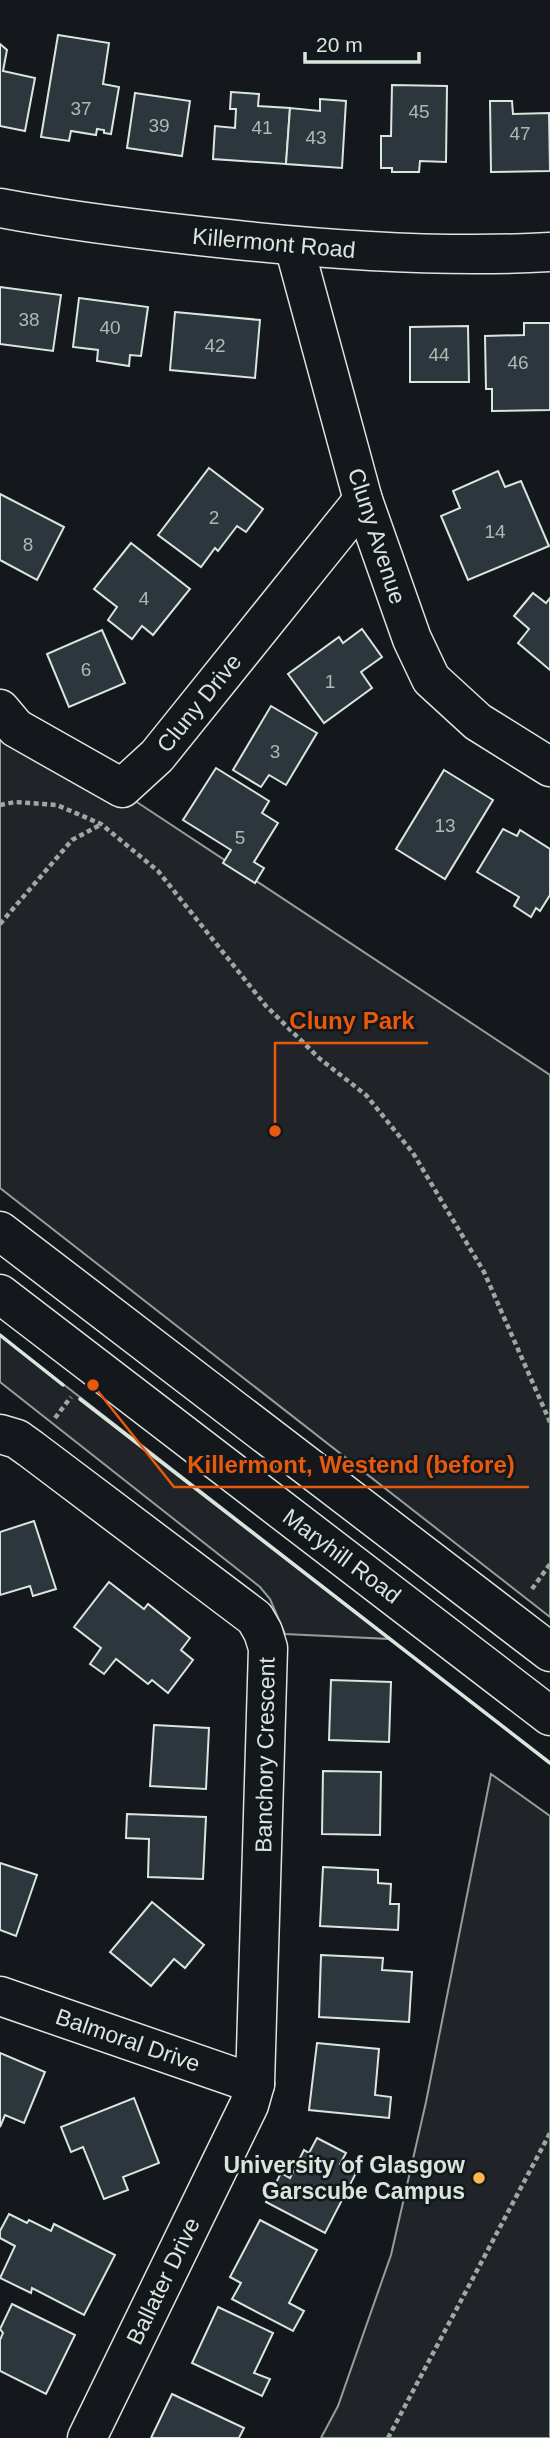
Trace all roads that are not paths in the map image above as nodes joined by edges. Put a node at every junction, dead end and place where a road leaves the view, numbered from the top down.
1 (0, 208) edge
2 (294, 246) junction
3 (550, 252) edge
4 (363, 500) junction
5 (0, 709) edge
6 (550, 767) edge
7 (0, 1231) edge
8 (0, 1294) edge
9 (15, 1441) edge
10 (550, 1652) edge
11 (550, 1716) edge
12 (0, 1996) edge
13 (256, 2084) junction
14 (87, 2438) edge

1 - 2 street, Killermont Road
2 - 3 street, Killermont Road
2 - 4 street, Cluny Avenue
4 - 5 street, Cluny Drive
4 - 6 street, Cluny Avenue
7 - 10 street
8 - 11 street, Maryhill Road
9 - 13 street, Banchory Crescent
12 - 13 street, Balmoral Drive
13 - 14 street, Ballater Drive

